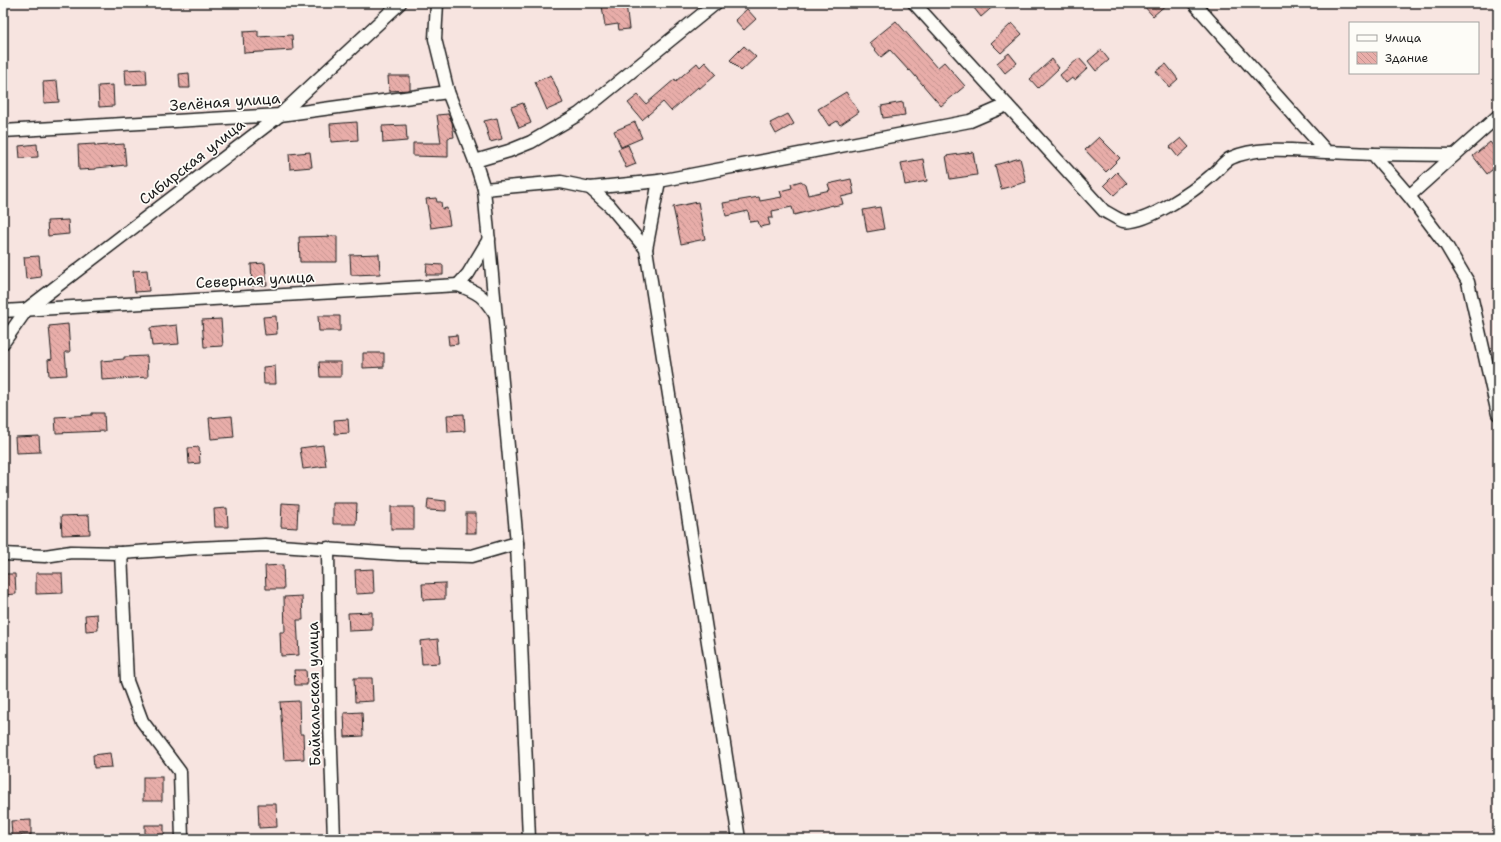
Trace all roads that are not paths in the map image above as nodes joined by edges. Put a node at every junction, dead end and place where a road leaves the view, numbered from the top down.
1 (400, 3) edge
2 (437, 3) edge
3 (716, 3) edge
4 (914, 3) edge
5 (1194, 3) edge
6 (448, 92) junction
7 (1007, 105) junction
8 (280, 115) junction
9 (1497, 120) edge
10 (3, 131) edge
11 (1327, 152) junction
12 (1373, 154) junction
13 (1454, 156) junction
14 (475, 161) junction
15 (659, 181) junction
16 (590, 188) junction
17 (484, 189) junction
18 (1409, 196) junction
19 (488, 239) junction
20 (646, 249) junction
21 (458, 285) junction
22 (27, 309) junction
23 (3, 311) edge
24 (496, 315) junction
25 (3, 343) edge
26 (1498, 414) edge
27 (517, 543) junction
28 (328, 548) junction
29 (121, 553) junction
30 (3, 554) edge
31 (182, 839) edge
32 (334, 839) edge
33 (529, 839) edge
34 (739, 839) edge

1 - 8 street, Сибирская улица
2 - 6 street
3 - 14 street
4 - 7 street
5 - 11 street
6 - 8 street, Зелёная улица
6 - 14 street
7 - 11 street
7 - 15 street
8 - 10 street, Зелёная улица
8 - 22 street, Сибирская улица
9 - 13 street
11 - 12 street
12 - 13 street
12 - 18 street
13 - 18 street
14 - 17 street
15 - 16 street
15 - 20 street
16 - 17 street
16 - 20 street
17 - 19 street
18 - 26 street
19 - 21 street
19 - 24 street
20 - 34 street
21 - 22 street, Северная улица
21 - 24 street, Северная улица
22 - 23 street, Северная улица
22 - 25 street, Сибирская улица
24 - 27 street
27 - 28 street
27 - 33 street
28 - 29 street
28 - 32 street, Байкальская улица
29 - 30 street
29 - 31 street

